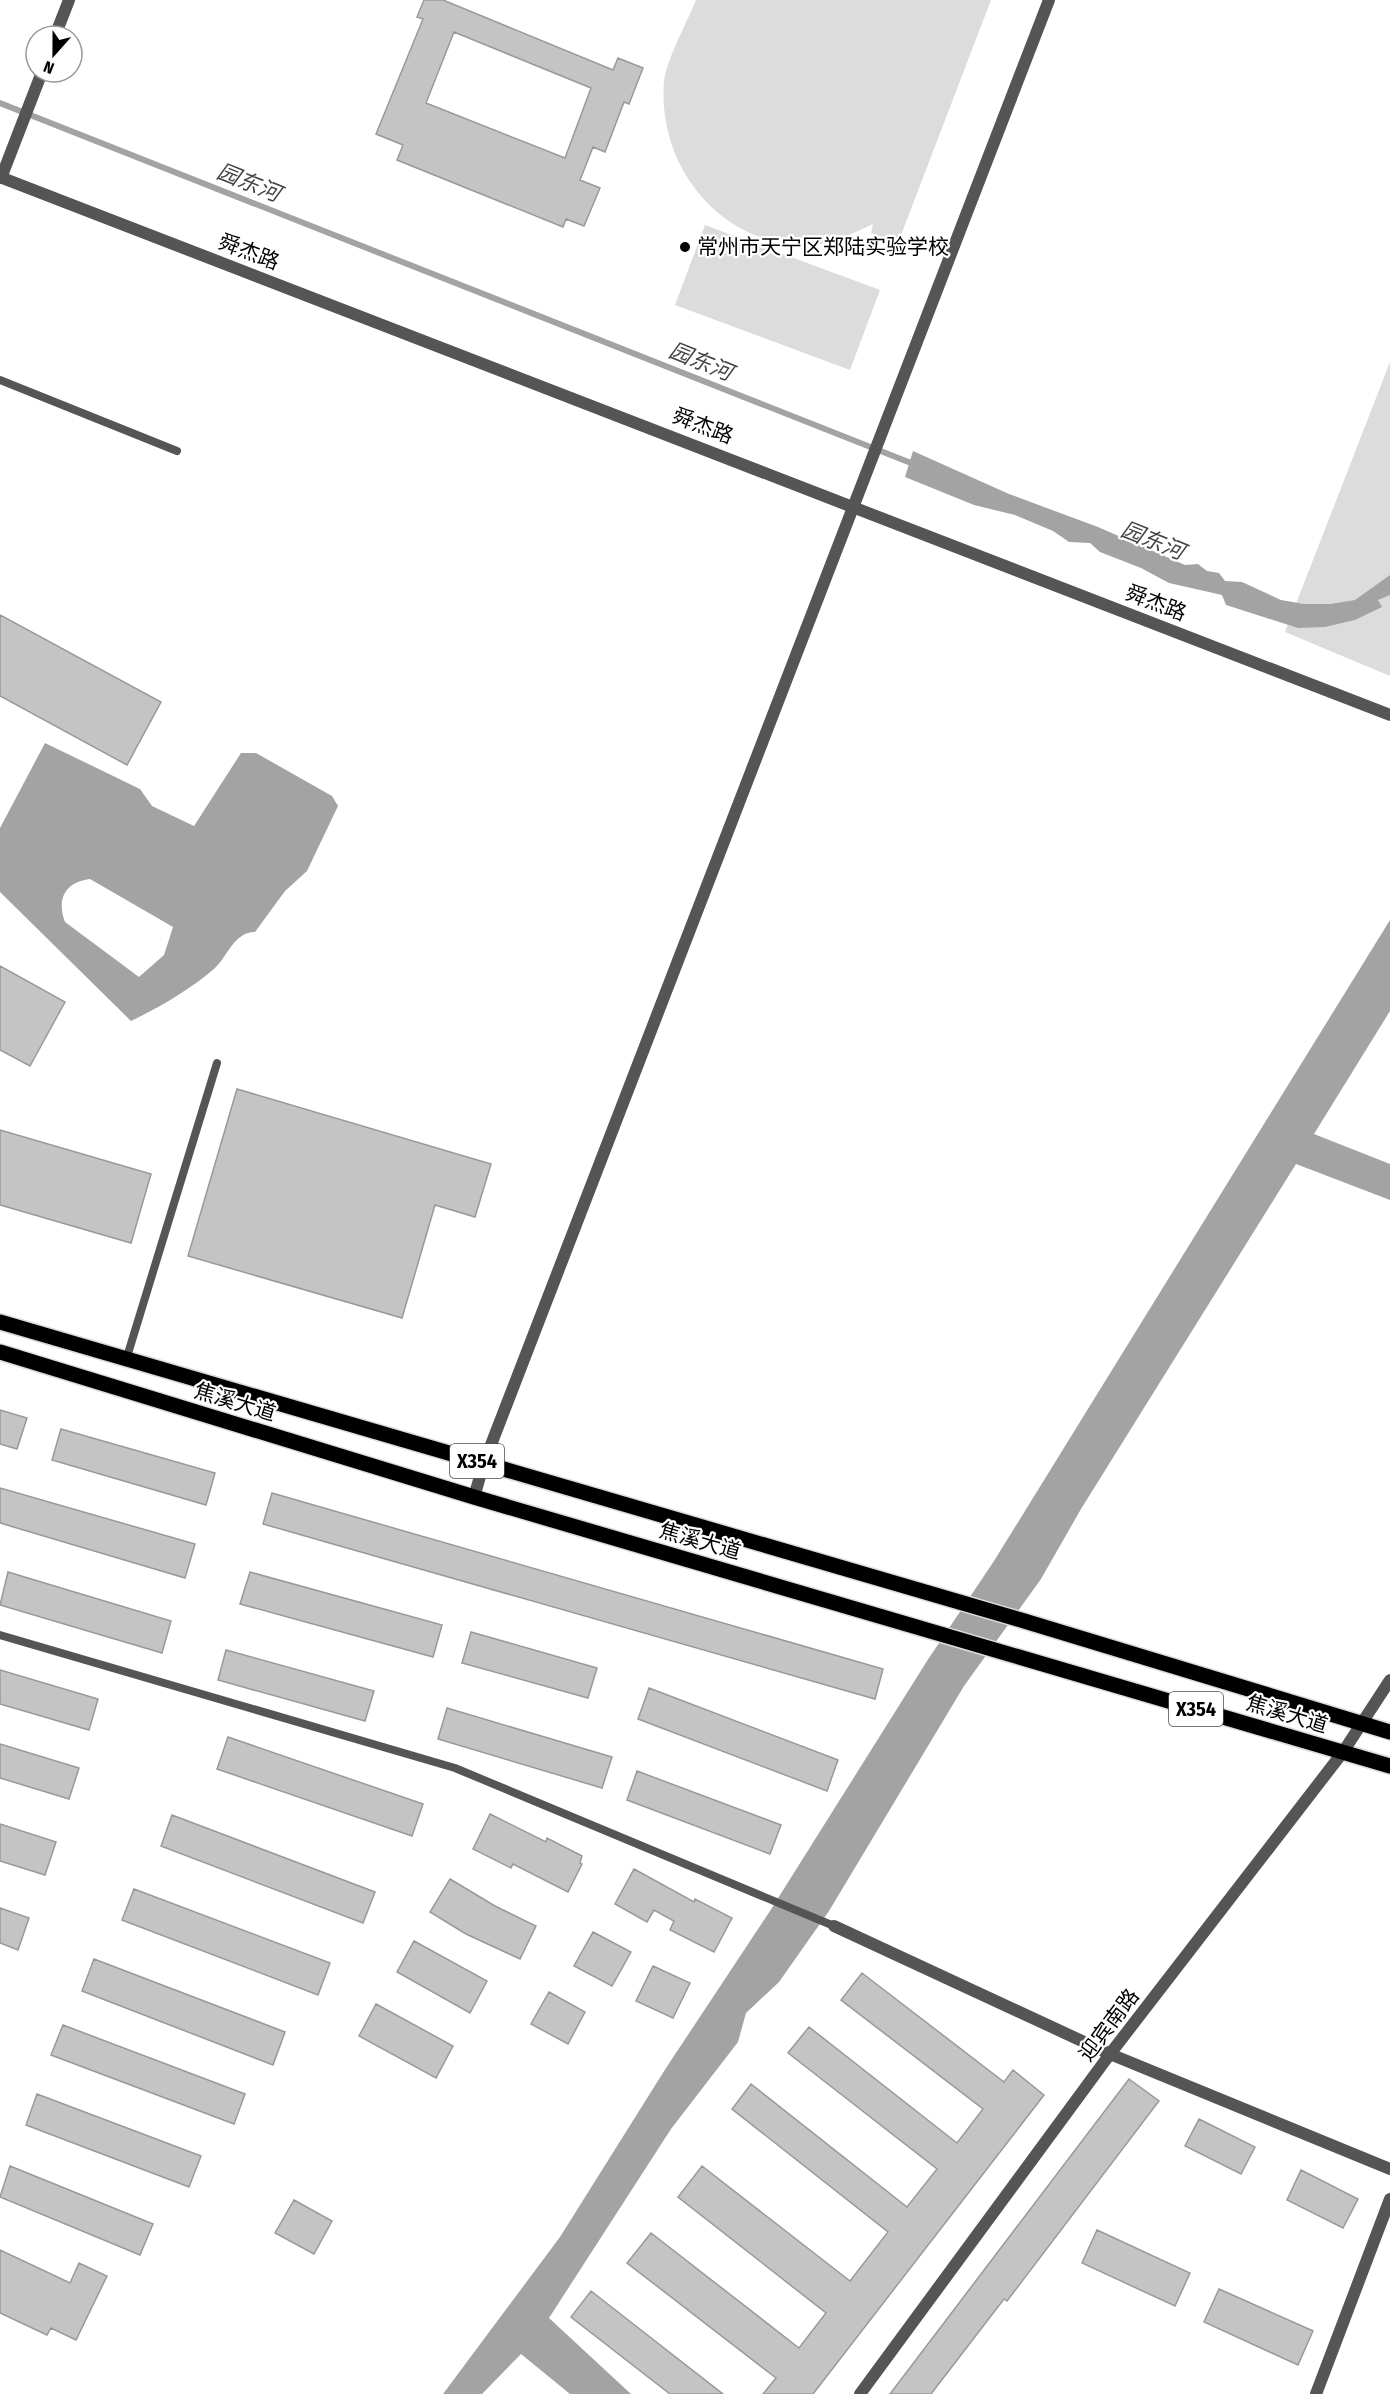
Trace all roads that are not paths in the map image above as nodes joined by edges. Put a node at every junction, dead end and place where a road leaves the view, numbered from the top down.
1 (69, 0) edge
2 (1049, 0) edge
3 (60, 24) edge
4 (37, 84) edge
5 (1, 177) edge
6 (0, 380) edge
7 (177, 451) dead end
8 (854, 506) junction
9 (1390, 715) edge
10 (217, 1063) dead end
11 (0, 1322) edge
12 (0, 1352) edge
13 (126, 1360) junction
14 (484, 1463) junction
15 (474, 1497) junction
16 (0, 1635) edge
17 (1390, 1680) edge
18 (1360, 1724) junction
19 (1390, 1732) edge
20 (1343, 1752) junction
21 (1390, 1766) edge
22 (834, 1926) joint
23 (1110, 2054) junction
24 (1390, 2169) edge
25 (1390, 2199) edge
26 (860, 2394) edge
27 (1316, 2394) edge

1 - 3 street
2 - 8 street
4 - 5 street
5 - 8 street, 舜杰路
6 - 7 lane
8 - 9 street, 舜杰路
8 - 14 street
10 - 13 lane
11 - 13 main road, 焦溪大道 / X354
12 - 15 main road, 焦溪大道 / X354
13 - 14 main road, 焦溪大道 / X354
14 - 15 street
14 - 18 main road, 焦溪大道 / X354
15 - 20 main road, 焦溪大道 / X354
16 - 22 lane
17 - 18 street, 迎宾南路
18 - 19 main road, 焦溪大道 / X354
18 - 20 street, 迎宾南路
20 - 21 main road, 焦溪大道 / X354
20 - 23 street, 迎宾南路
22 - 23 street
23 - 24 street
23 - 26 street, 迎宾南路
25 - 27 street

